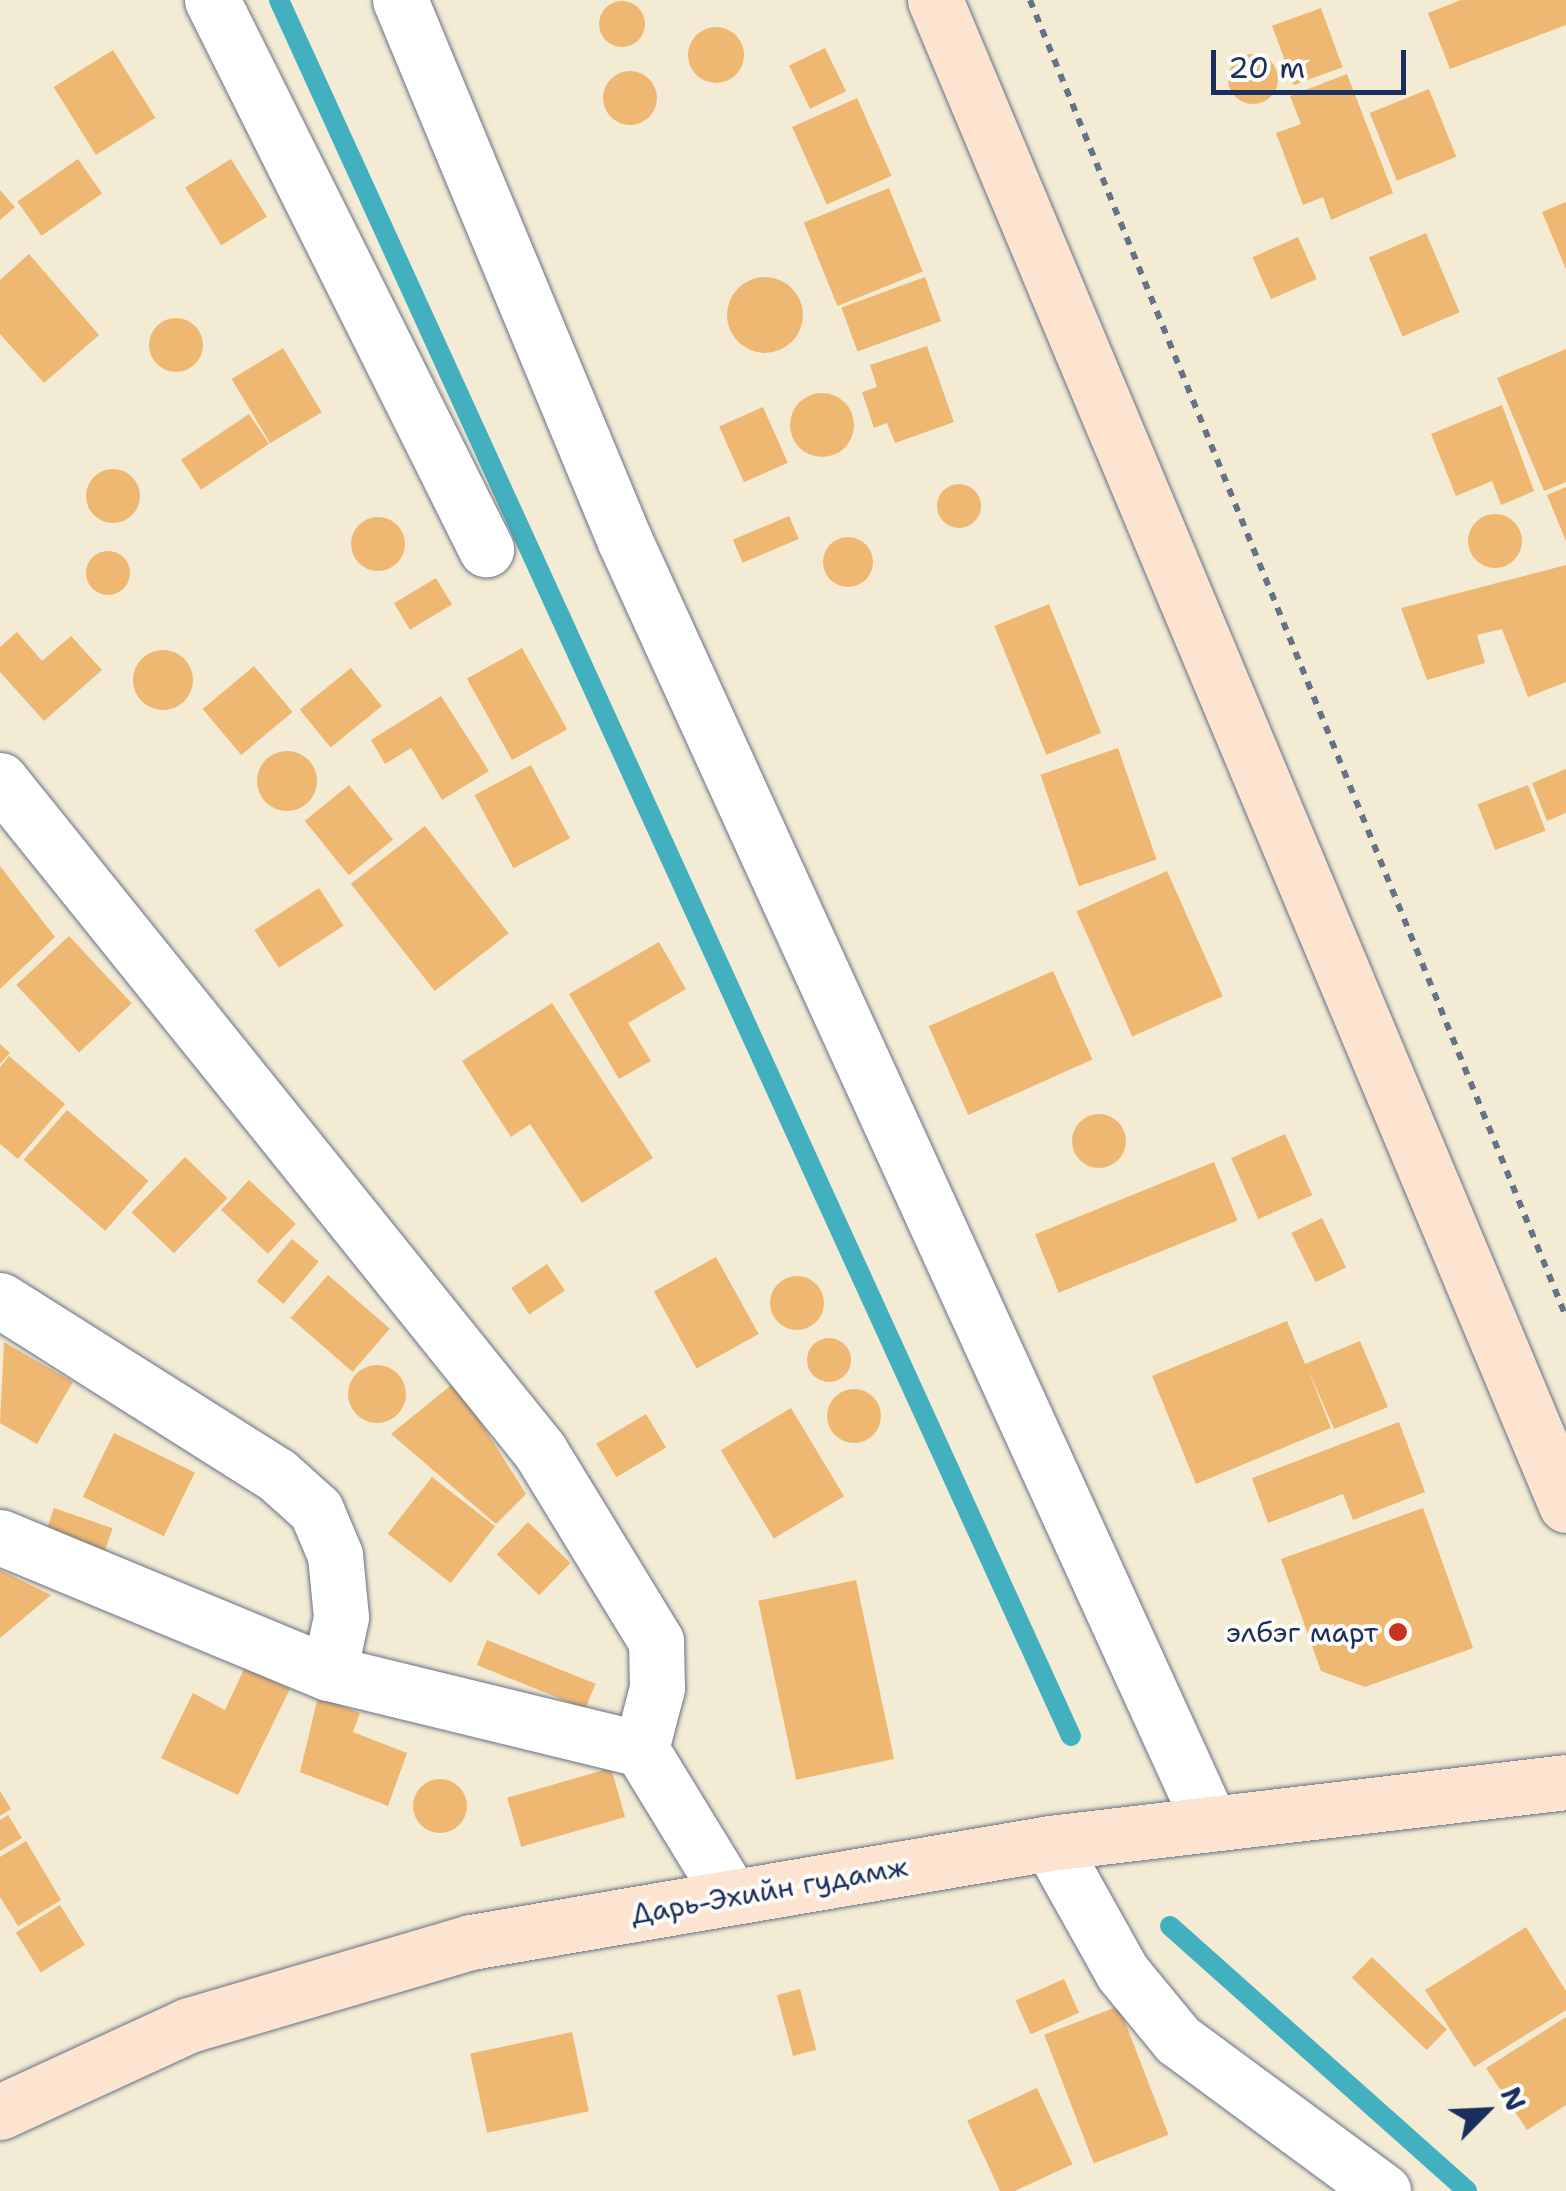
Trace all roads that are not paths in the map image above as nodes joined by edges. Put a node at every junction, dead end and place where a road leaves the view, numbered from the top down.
1 (212, 0) edge
2 (400, 0) edge
3 (935, 0) edge
4 (486, 549) dead end
5 (0, 780) edge
6 (0, 1300) edge
7 (1566, 1504) edge
8 (0, 1536) edge
9 (329, 1674) junction
10 (640, 1750) junction
11 (1566, 1782) edge
12 (1210, 1824) junction
13 (1050, 1843) junction
14 (730, 1894) junction
15 (0, 2112) edge
16 (1383, 2191) edge

1 - 4 street
2 - 12 street
3 - 7 main road
5 - 10 street
6 - 9 street
8 - 9 street
9 - 10 street
10 - 14 street
11 - 12 main road, Дарь-Эхийн гудамж
12 - 13 main road, Дарь-Эхийн гудамж
13 - 14 main road, Дарь-Эхийн гудамж
13 - 16 street
14 - 15 main road, Дарь-Эхийн гудамж

